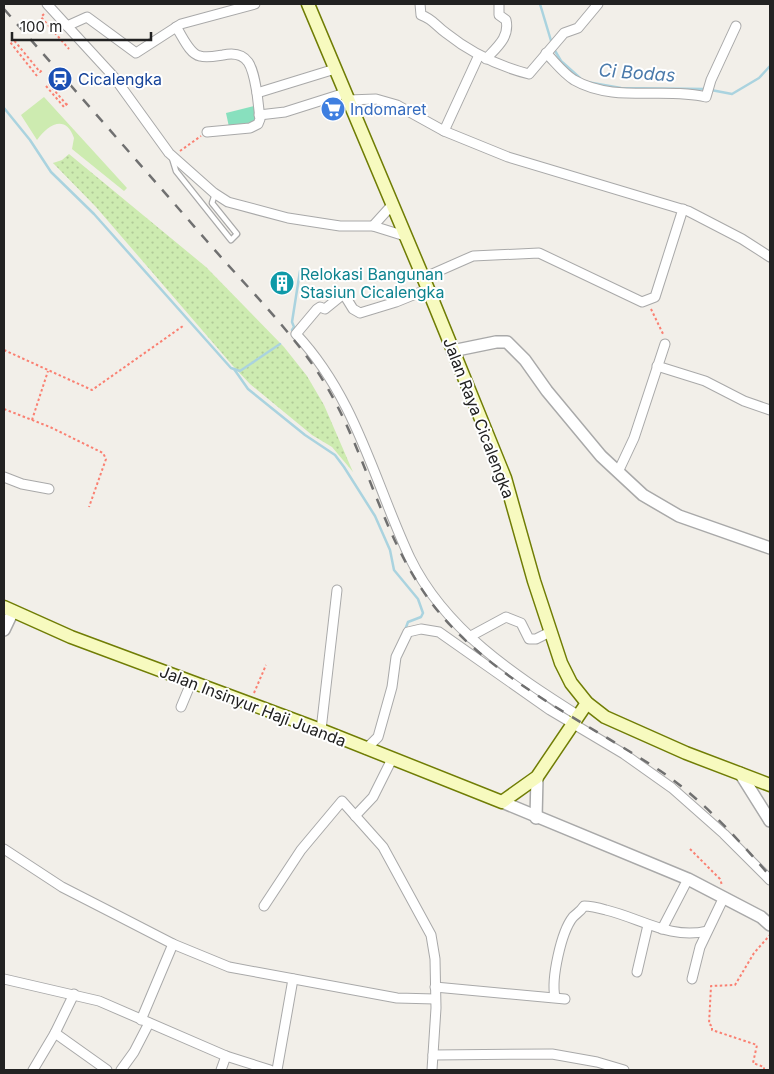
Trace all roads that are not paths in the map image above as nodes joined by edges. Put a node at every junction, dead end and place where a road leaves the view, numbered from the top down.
1 (47, 4) edge
2 (255, 4) edge
3 (308, 4) edge
4 (420, 4) edge
5 (499, 4) edge
6 (598, 4) edge
7 (67, 26) junction
8 (176, 26) junction
9 (736, 26) dead end
10 (547, 52) junction
11 (483, 57) junction
12 (335, 69) junction
13 (257, 93) junction
14 (347, 97) junction
15 (259, 115) junction
16 (444, 131) junction
17 (207, 132) road end
18 (175, 154) junction
19 (216, 194) junction
20 (392, 206) junction
21 (683, 209) junction
22 (373, 226) junction
23 (405, 236) junction
24 (770, 257) edge
25 (426, 284) junction
26 (665, 344) road end
27 (452, 351) junction
28 (658, 366) junction
29 (770, 410) edge
30 (618, 472) junction
31 (4, 477) edge
32 (49, 489) dead end
33 (770, 548) edge
34 (337, 590) dead end
35 (8, 609) edge
36 (4, 630) edge
37 (550, 632) junction
38 (470, 637) junction
39 (191, 683) junction
40 (587, 703) junction
41 (181, 707) dead end
42 (576, 719) junction
43 (321, 730) junction
44 (366, 749) junction
45 (392, 759) junction
46 (740, 773) junction
47 (537, 777) junction
48 (770, 785) edge
49 (502, 802) junction
50 (355, 816) junction
51 (536, 818) junction
52 (770, 821) edge
53 (4, 849) edge
54 (688, 878) junction
55 (770, 880) edge
56 (724, 897) junction
57 (264, 906) dead end
58 (648, 925) junction
59 (770, 926) edge
60 (662, 929) junction
61 (706, 930) junction
62 (173, 944) junction
63 (637, 972) dead end
64 (4, 979) edge
65 (293, 979) junction
66 (692, 979) dead end
67 (435, 987) junction
68 (74, 994) junction
69 (555, 997) junction
70 (435, 999) junction
71 (564, 999) dead end
72 (145, 1021) junction
73 (55, 1033) junction
74 (433, 1055) junction
75 (226, 1056) junction
76 (33, 1070) edge
77 (107, 1070) edge
78 (121, 1070) edge
79 (221, 1070) edge
80 (270, 1070) edge
81 (277, 1070) edge
82 (432, 1070) edge
83 (624, 1070) edge

1 - 7 street
2 - 8 street
3 - 12 main road, Jalan Raya Cicalengka
4 - 11 street
5 - 11 street
6 - 10 street
7 - 8 street
7 - 18 street
8 - 13 street
9 - 10 street
10 - 11 street
11 - 16 street
12 - 13 street
12 - 14 main road, Jalan Raya Cicalengka
13 - 15 street
14 - 15 street
14 - 16 street
14 - 20 main road, Jalan Raya Cicalengka
15 - 17 street
16 - 21 street
18 - 19 street
18 - 19 lane
19 - 22 street
20 - 22 street
20 - 23 main road, Jalan Raya Cicalengka
21 - 24 street
21 - 25 street
22 - 23 street
23 - 25 main road, Jalan Raya Cicalengka
25 - 27 main road, Jalan Raya Cicalengka
25 - 38 street
26 - 28 street
27 - 30 street
27 - 37 main road, Jalan Raya Cicalengka
28 - 29 street
28 - 30 street
30 - 33 street
31 - 32 street
34 - 43 street
35 - 36 street
35 - 39 main road, Jalan Insinyur Haji Juanda
37 - 38 street
37 - 40 main road, Jalan Raya Cicalengka
38 - 42 street
39 - 41 street
39 - 43 main road, Jalan Insinyur Haji Juanda
40 - 42 main road
40 - 46 main road, Jalan Raya Cicalengka
42 - 44 street
42 - 47 main road
42 - 55 street
43 - 44 main road, Jalan Insinyur Haji Juanda
44 - 45 main road, Jalan Insinyur Haji Juanda
45 - 49 main road, Jalan Insinyur Haji Juanda
45 - 50 street
46 - 48 main road, Jalan Raya Cicalengka
46 - 52 street
47 - 49 main road
47 - 51 street
49 - 51 street
50 - 57 street
50 - 67 street
51 - 54 street
53 - 62 street
54 - 56 street
54 - 60 street
56 - 59 street
56 - 61 street
58 - 60 street
58 - 63 street
58 - 69 street
60 - 61 street
61 - 66 street
62 - 65 street
62 - 72 street
64 - 68 street
65 - 70 street
65 - 81 street
67 - 69 street
67 - 70 street
68 - 72 street
68 - 73 street
69 - 71 street
70 - 74 street
72 - 75 street
72 - 78 street
73 - 76 street
73 - 77 street
74 - 82 street
74 - 83 street
75 - 79 street
75 - 80 street

